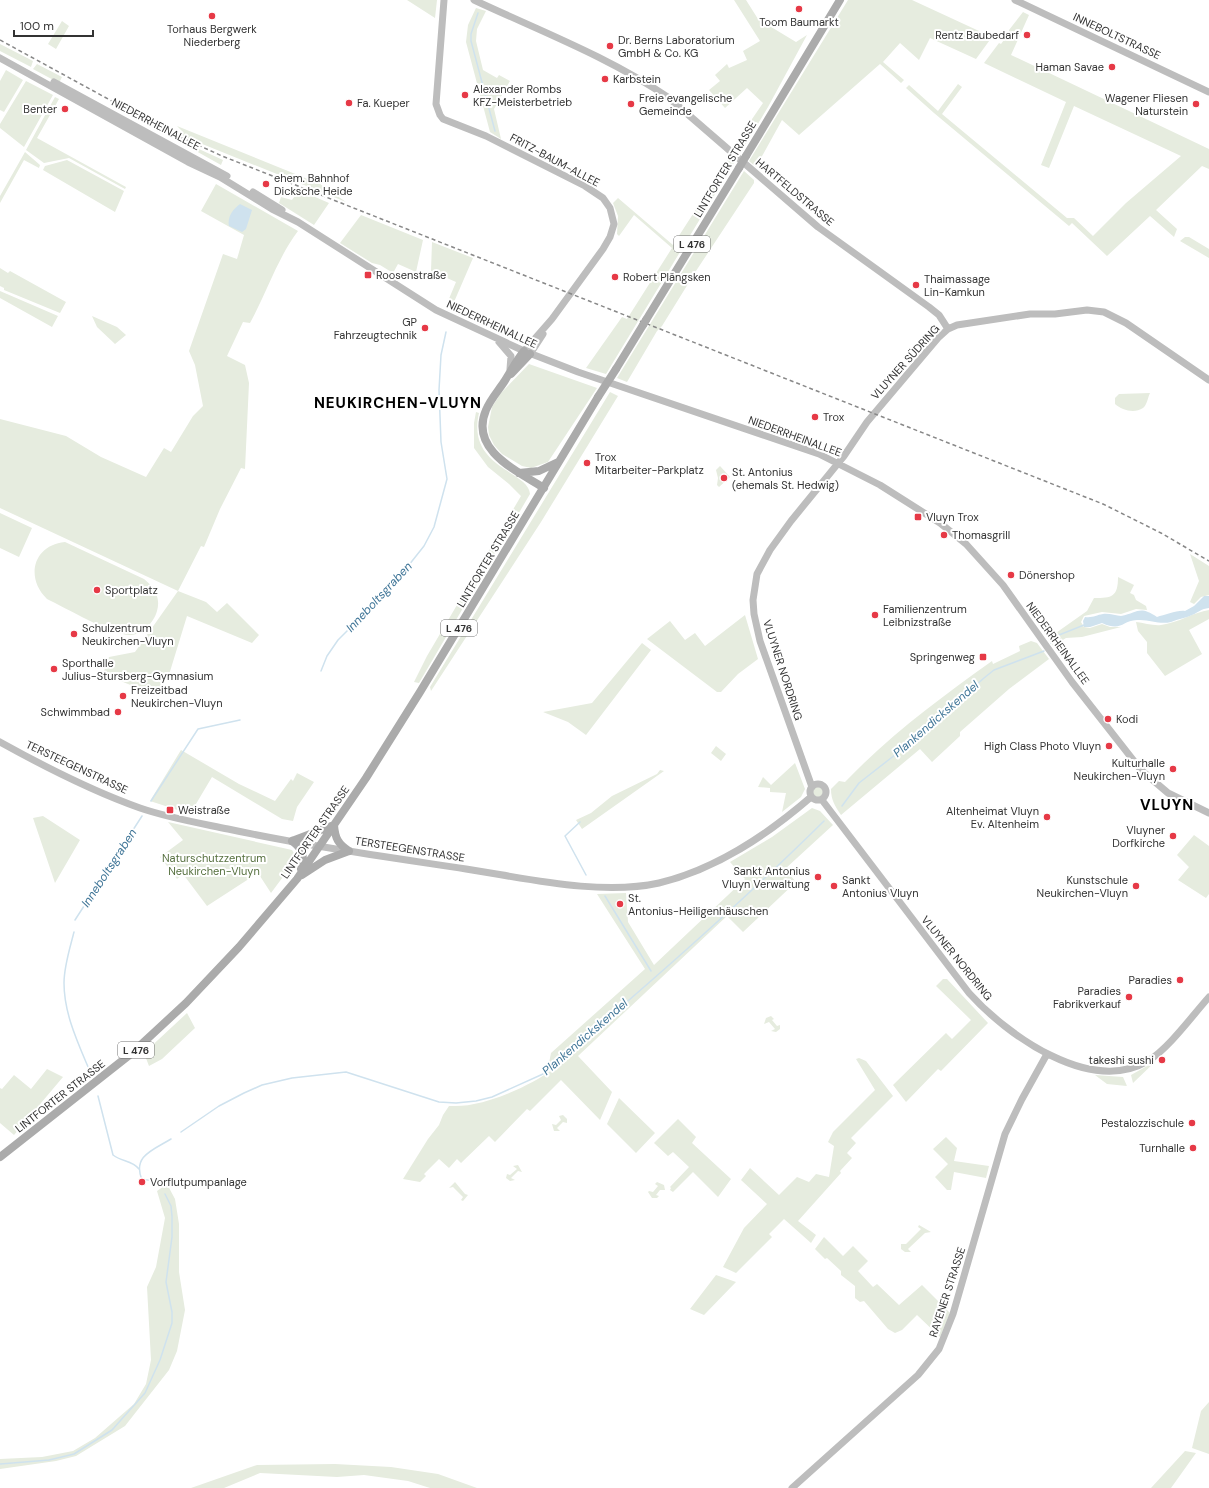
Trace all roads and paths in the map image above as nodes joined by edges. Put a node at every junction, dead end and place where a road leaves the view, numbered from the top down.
1 (444, 0) edge
2 (474, 0) edge
3 (840, 0) edge
4 (1015, 0) edge
5 (0, 53) edge
6 (0, 58) edge
7 (1209, 92) edge
8 (298, 222) junction
9 (948, 329) junction
10 (496, 338) junction
11 (527, 352) junction
12 (510, 370) junction
13 (505, 380) junction
14 (1209, 380) edge
15 (559, 462) junction
16 (838, 462) junction
17 (519, 473) junction
18 (544, 488) junction
19 (0, 742) edge
20 (812, 787) junction
21 (811, 797) junction
22 (822, 800) junction
23 (1209, 813) edge
24 (334, 826) junction
25 (292, 842) junction
26 (320, 847) junction
27 (349, 851) junction
28 (297, 879) junction
29 (1209, 997) edge
30 (1047, 1054) junction
31 (0, 1157) edge
32 (792, 1488) edge

1 - 11 street, FRITZ-BAUM-ALLEE
2 - 9 street, HARTFELDSTRASSE
3 - 15 main road, LINTFORTER STRASSE / L 476, bridge
4 - 7 street, INNEBOLTSTRASSE
5 - 8 street, NIEDERRHEINALLEE
6 - 8 street, NIEDERRHEINALLEE
8 - 10 street, NIEDERRHEINALLEE
9 - 14 street, VLUYNER SÜDRING
9 - 16 street, VLUYNER SÜDRING
10 - 11 street, NIEDERRHEINALLEE
10 - 12 street
11 - 12 main road
11 - 13 main road
11 - 16 street, NIEDERRHEINALLEE
12 - 13 main road
13 - 17 main road
15 - 17 main road
15 - 18 main road, LINTFORTER STRASSE / L 476
16 - 20 street, VLUYNER NORDRING
16 - 23 street, NIEDERRHEINALLEE
17 - 18 main road
18 - 24 main road, LINTFORTER STRASSE / L 476
19 - 25 street, TERSTEEGENSTRASSE
20 - 21 street
20 - 22 street
21 - 22 street
21 - 27 street, TERSTEEGENSTRASSE
22 - 30 street, VLUYNER NORDRING
24 - 25 main road
24 - 26 main road, LINTFORTER STRASSE / L 476
24 - 27 main road
25 - 26 street, TERSTEEGENSTRASSE
25 - 28 main road
26 - 27 street, TERSTEEGENSTRASSE
26 - 28 main road, LINTFORTER STRASSE / L 476
27 - 28 main road
28 - 31 main road, LINTFORTER STRASSE / L 476
29 - 30 street, VLUYNER NORDRING
30 - 32 street, RAYENER STRASSE

